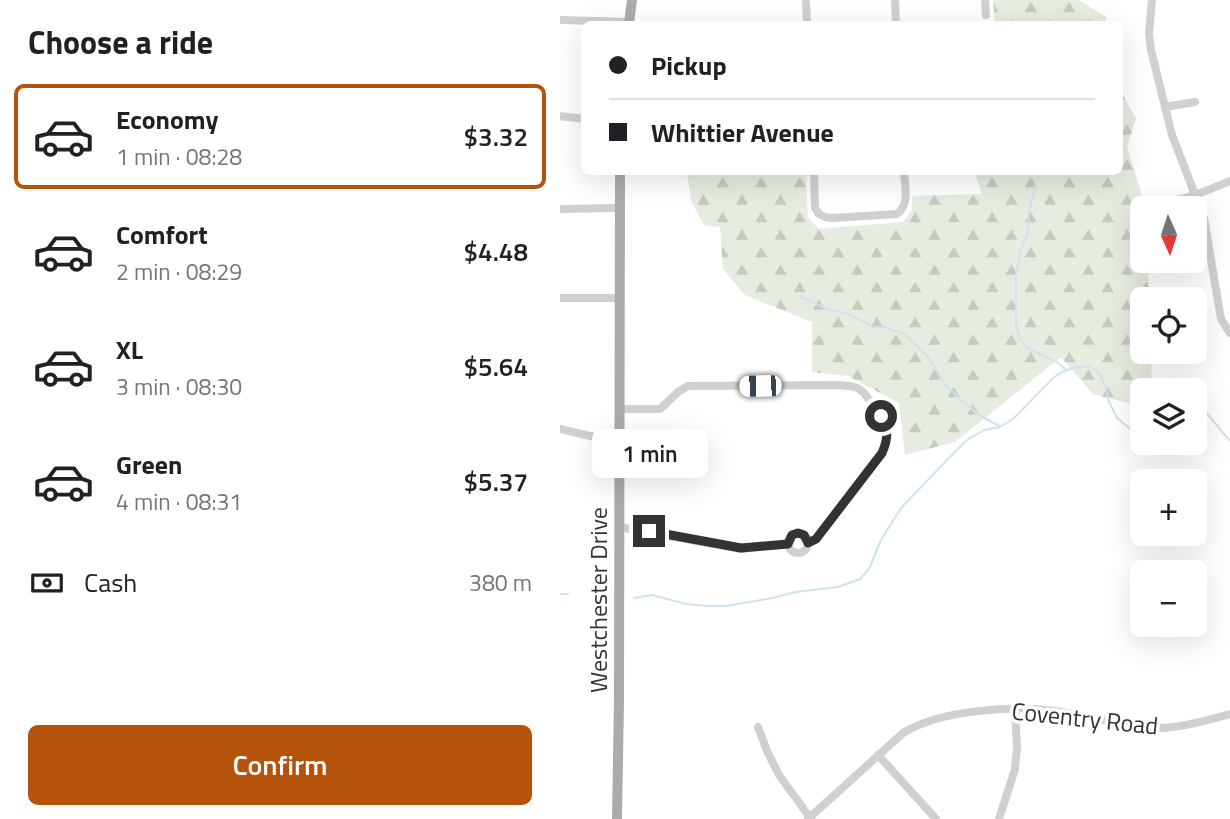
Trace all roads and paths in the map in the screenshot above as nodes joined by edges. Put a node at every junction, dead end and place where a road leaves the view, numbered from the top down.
1 (632, 0) edge
2 (806, 0) edge
3 (895, 0) edge
4 (985, 0) edge
5 (1152, 0) edge
6 (986, 15) dead end
7 (560, 20) edge
8 (583, 21) edge
9 (629, 21) edge
10 (807, 21) edge
11 (896, 21) edge
12 (1195, 102) dead end
13 (1165, 107) junction
14 (560, 116) edge
15 (581, 119) edge
16 (620, 175) edge
17 (814, 175) edge
18 (904, 175) edge
19 (1230, 181) edge
20 (1195, 195) junction
21 (1192, 196) edge
22 (619, 208) junction
23 (560, 209) edge
24 (560, 298) edge
25 (620, 298) junction
26 (1230, 333) edge
27 (619, 409) junction
28 (560, 429) edge
29 (619, 440) junction
30 (619, 527) junction
31 (808, 543) junction
32 (788, 544) junction
33 (1015, 708) junction
34 (1230, 714) edge
35 (758, 727) dead end
36 (878, 755) junction
37 (617, 819) edge
38 (809, 819) edge
39 (936, 819) edge
40 (999, 819) edge

1 - 9 main road
2 - 10 street
3 - 11 street
4 - 6 street
5 - 13 street
7 - 8 street
12 - 13 street
13 - 20 street
14 - 15 street
16 - 22 main road, Westchester Drive
17 - 18 street
19 - 20 street
20 - 21 street
20 - 26 street
22 - 23 street
22 - 25 main road, Westchester Drive
24 - 25 street
25 - 27 main road, Westchester Drive
27 - 29 main road, Westchester Drive
27 - 31 street
28 - 29 street
29 - 30 main road, Westchester Drive
30 - 32 street
30 - 37 main road, Westchester Drive
31 - 32 street
31 - 32 street
33 - 34 street, Coventry Road
33 - 36 street, Coventry Road
33 - 40 street
35 - 38 street
36 - 38 street, Coventry Road
36 - 39 street

